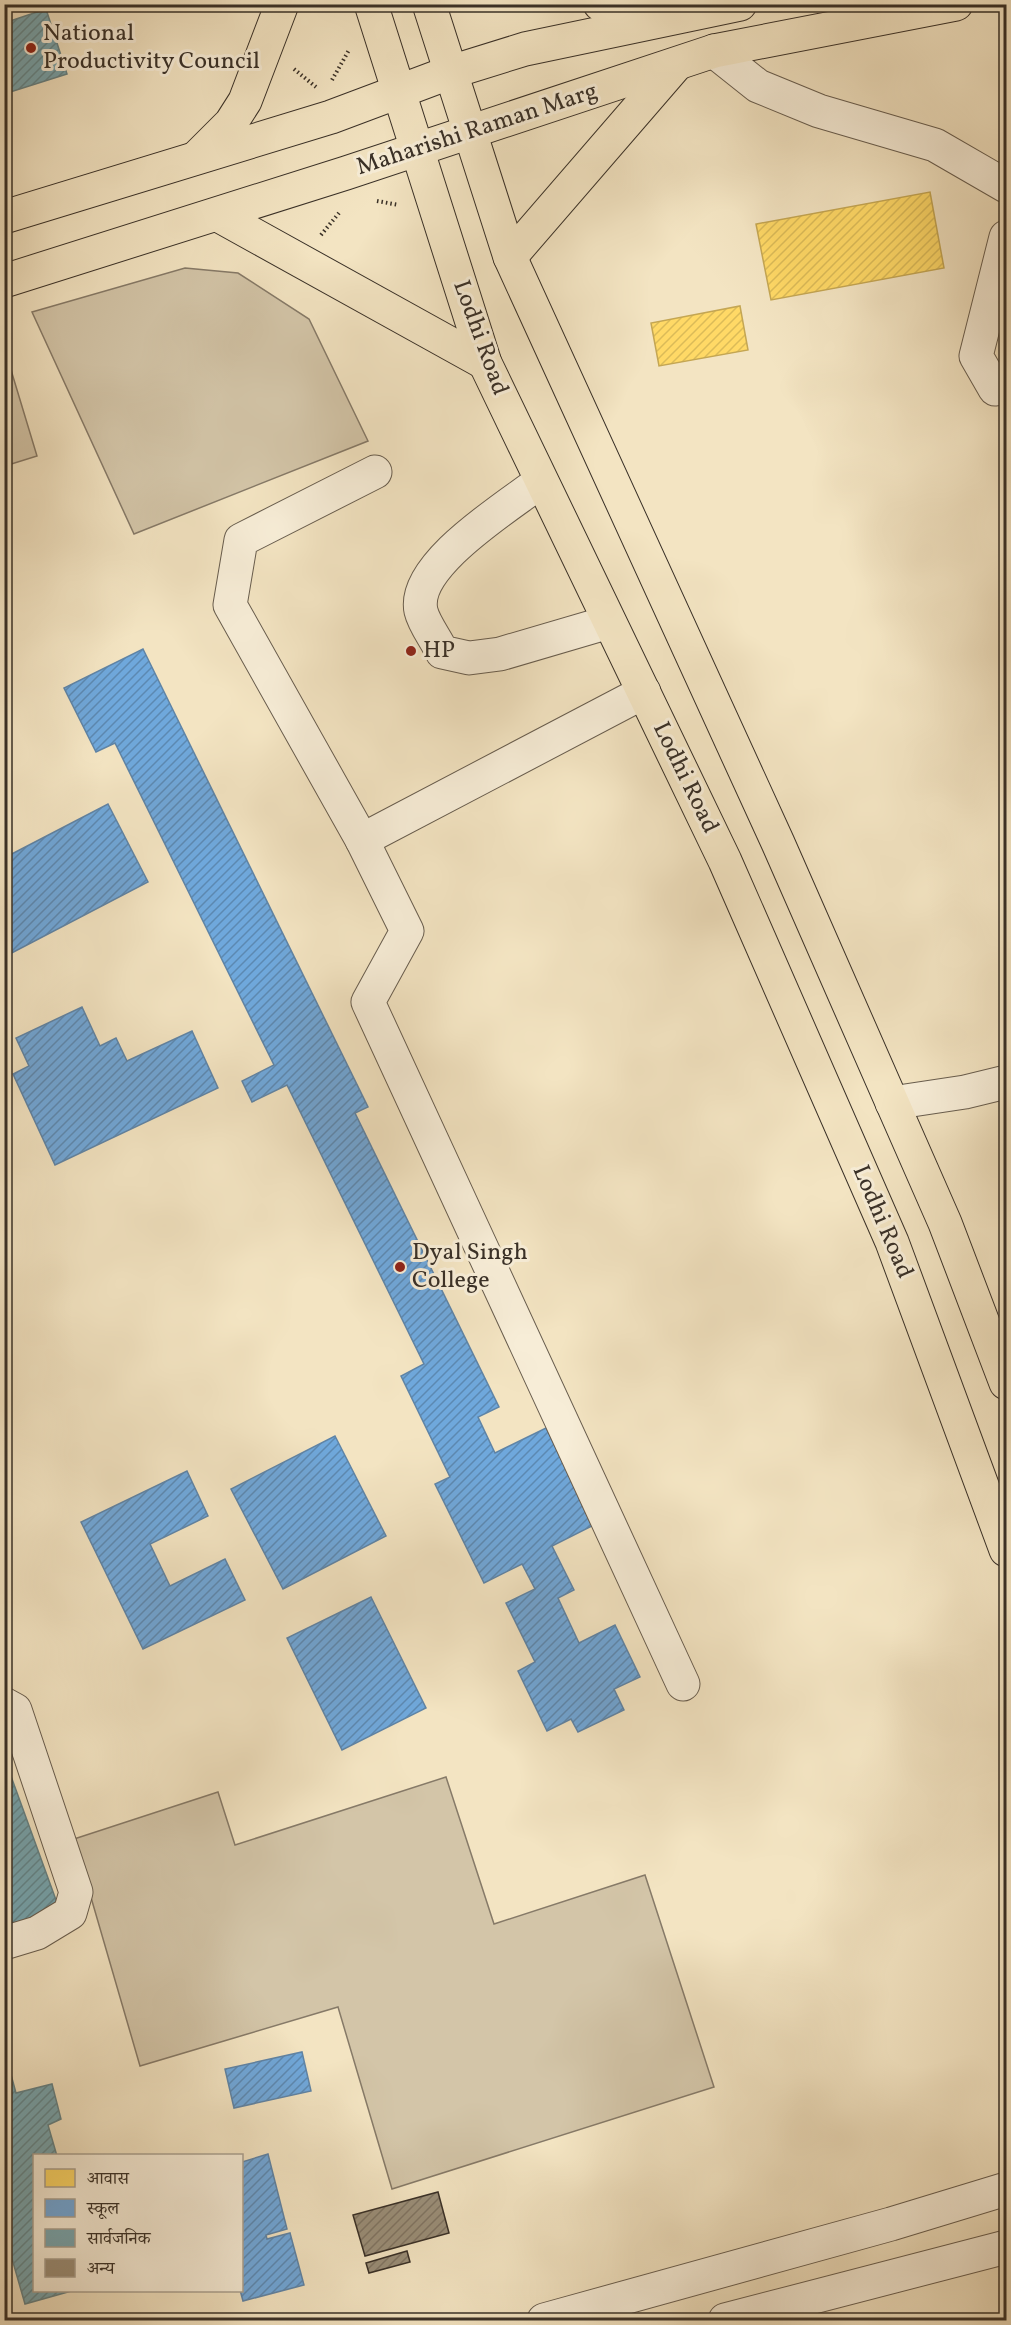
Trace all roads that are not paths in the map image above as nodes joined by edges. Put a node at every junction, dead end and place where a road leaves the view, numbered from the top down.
1 (371, 4) edge
2 (429, 4) edge
3 (600, 4) edge
4 (740, 4) edge
5 (956, 4) edge
6 (275, 10) edge
7 (668, 18) junction
8 (714, 51) junction
9 (675, 66) junction
10 (451, 72) junction
11 (399, 90) junction
12 (470, 133) junction
13 (416, 150) junction
14 (197, 158) junction
15 (1006, 186) edge
16 (218, 214) junction
17 (4, 217) edge
18 (1006, 237) edge
19 (510, 257) junction
20 (4, 281) edge
21 (485, 363) junction
22 (1006, 387) edge
23 (375, 472) dead end
24 (541, 481) junction
25 (609, 622) junction
26 (644, 692) junction
27 (362, 840) junction
28 (1006, 1082) edge
29 (892, 1103) junction
30 (1006, 1383) edge
31 (1006, 1550) edge
32 (683, 1684) dead end
33 (4, 1704) edge
34 (4, 1943) edge
35 (1006, 2189) edge
36 (1006, 2247) edge
37 (544, 2320) edge
38 (725, 2320) edge

1 - 11 main road, Lodhi Road
2 - 10 main road
3 - 7 main road
4 - 7 main road
5 - 8 main road, Maharishi Raman Marg
6 - 14 main road
7 - 10 main road
8 - 9 main road, Maharishi Raman Marg
8 - 15 street
9 - 12 main road, Maharishi Raman Marg
9 - 19 main road
10 - 11 main road
10 - 12 main road
11 - 13 main road, Lodhi Road
11 - 14 main road
12 - 13 main road, Maharishi Raman Marg
12 - 19 main road
13 - 16 main road, Maharishi Raman Marg
13 - 21 main road, Lodhi Road
14 - 17 main road
16 - 20 main road, Maharishi Raman Marg
16 - 21 main road
18 - 22 street
19 - 29 main road
21 - 24 main road, Lodhi Road
23 - 27 street
24 - 25 main road, Lodhi Road
24 - 25 street
25 - 26 main road, Lodhi Road
26 - 27 street
26 - 31 main road, Lodhi Road
27 - 32 street
28 - 29 street
29 - 30 main road
33 - 34 street
35 - 37 street
36 - 38 street

